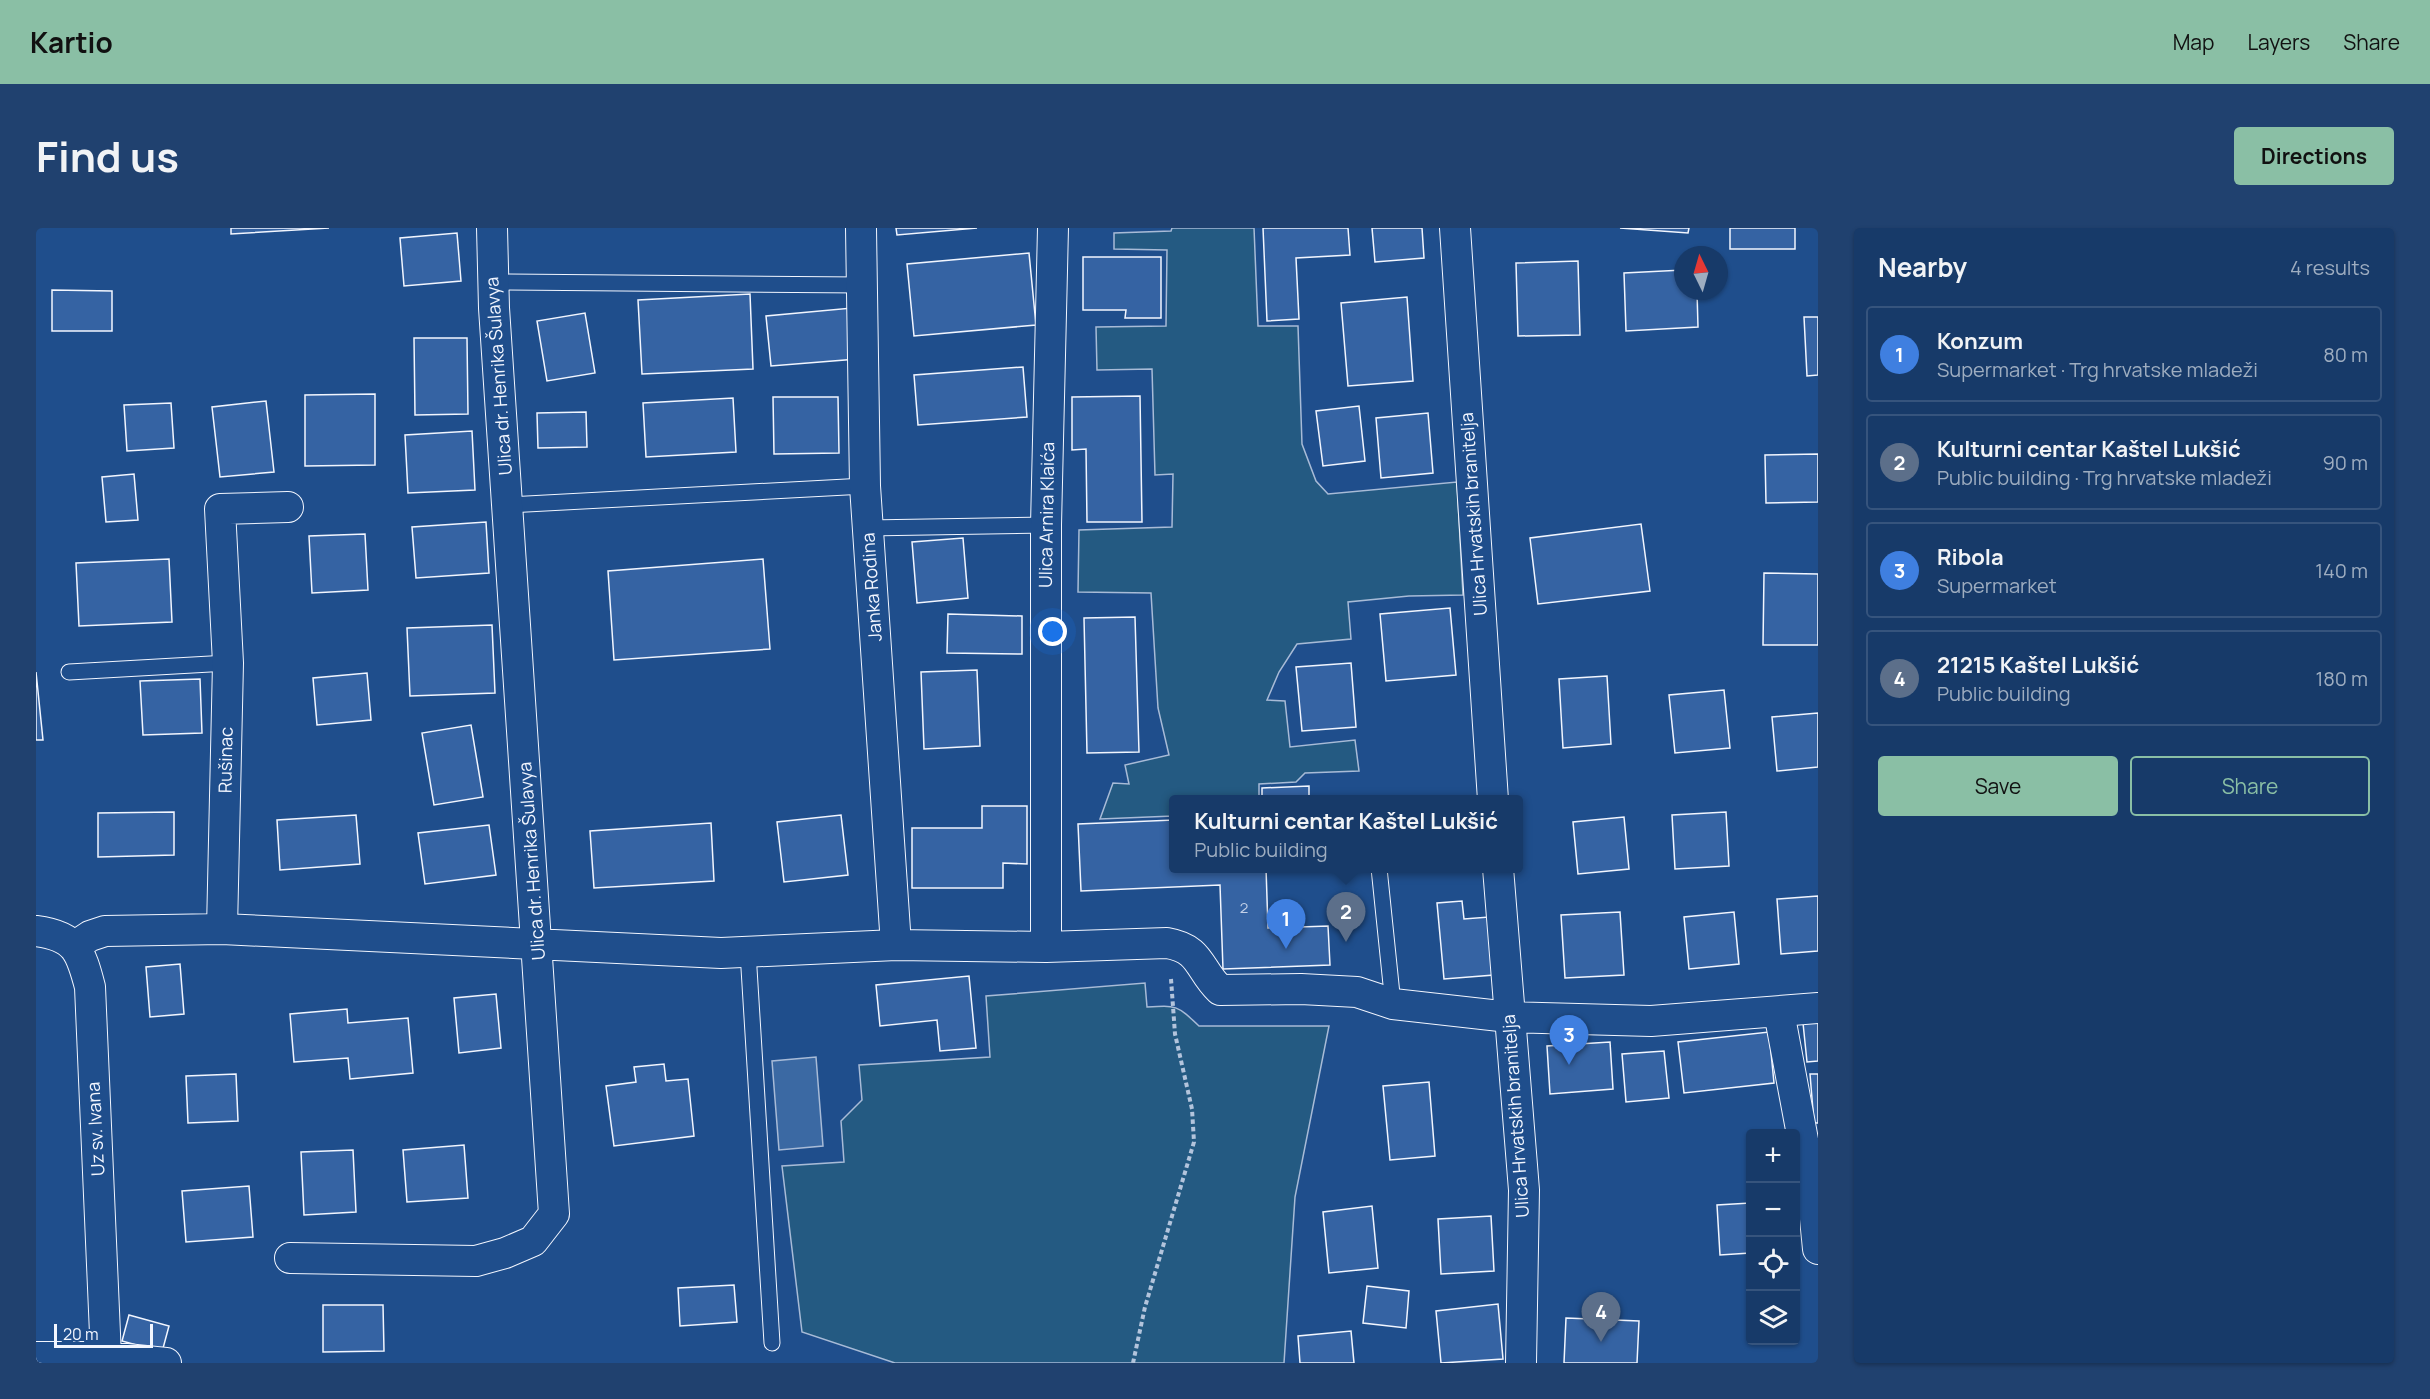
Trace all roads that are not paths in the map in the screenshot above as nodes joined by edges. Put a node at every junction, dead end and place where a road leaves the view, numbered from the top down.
1 (492, 228) edge
2 (861, 228) edge
3 (1053, 228) edge
4 (1455, 228) edge
5 (493, 282) junction
6 (861, 285) junction
7 (865, 486) junction
8 (508, 505) junction
9 (288, 507) dead end
10 (1046, 525) junction
11 (867, 528) junction
12 (228, 663) junction
13 (69, 672) dead end
14 (1493, 795) edge
15 (1380, 873) edge
16 (1498, 873) edge
17 (222, 928) junction
18 (36, 931) edge
19 (537, 944) junction
20 (896, 945) junction
21 (75, 946) junction
22 (1046, 947) junction
23 (748, 952) junction
24 (1393, 1004) junction
25 (1818, 1008) edge
26 (1779, 1012) junction
27 (1509, 1017) junction
28 (1818, 1249) edge
29 (290, 1258) dead end
30 (772, 1343) dead end
31 (36, 1357) edge
32 (106, 1357) junction
33 (166, 1363) edge
34 (1521, 1363) edge

1 - 5 street, Ulica dr. Henrika Šulavya
2 - 6 street, Janka Rodina
3 - 10 street, Ulica Arnira Klaića
4 - 14 street, Ulica Hrvatskih branitelja
5 - 6 lane
5 - 8 street, Ulica dr. Henrika Šulavya
6 - 7 street, Janka Rodina
7 - 8 lane
7 - 11 street, Janka Rodina
8 - 19 street, Ulica dr. Henrika Šulavya
9 - 12 street, Rušinac
10 - 11 lane
10 - 22 street, Ulica Arnira Klaića
11 - 20 street, Janka Rodina
12 - 13 lane
12 - 17 street, Rušinac
15 - 24 lane
16 - 27 street, Ulica Hrvatskih branitelja
17 - 19 street
17 - 21 street
18 - 21 street
19 - 23 street
19 - 29 street, Ulica dr. Henrika Šulavya
20 - 22 street
20 - 23 street
21 - 32 street, Uz sv. Ivana
22 - 24 street
23 - 30 lane
24 - 27 street
25 - 26 street
26 - 27 street
26 - 28 street
27 - 34 street, Ulica Hrvatskih branitelja
31 - 32 street
32 - 33 street

